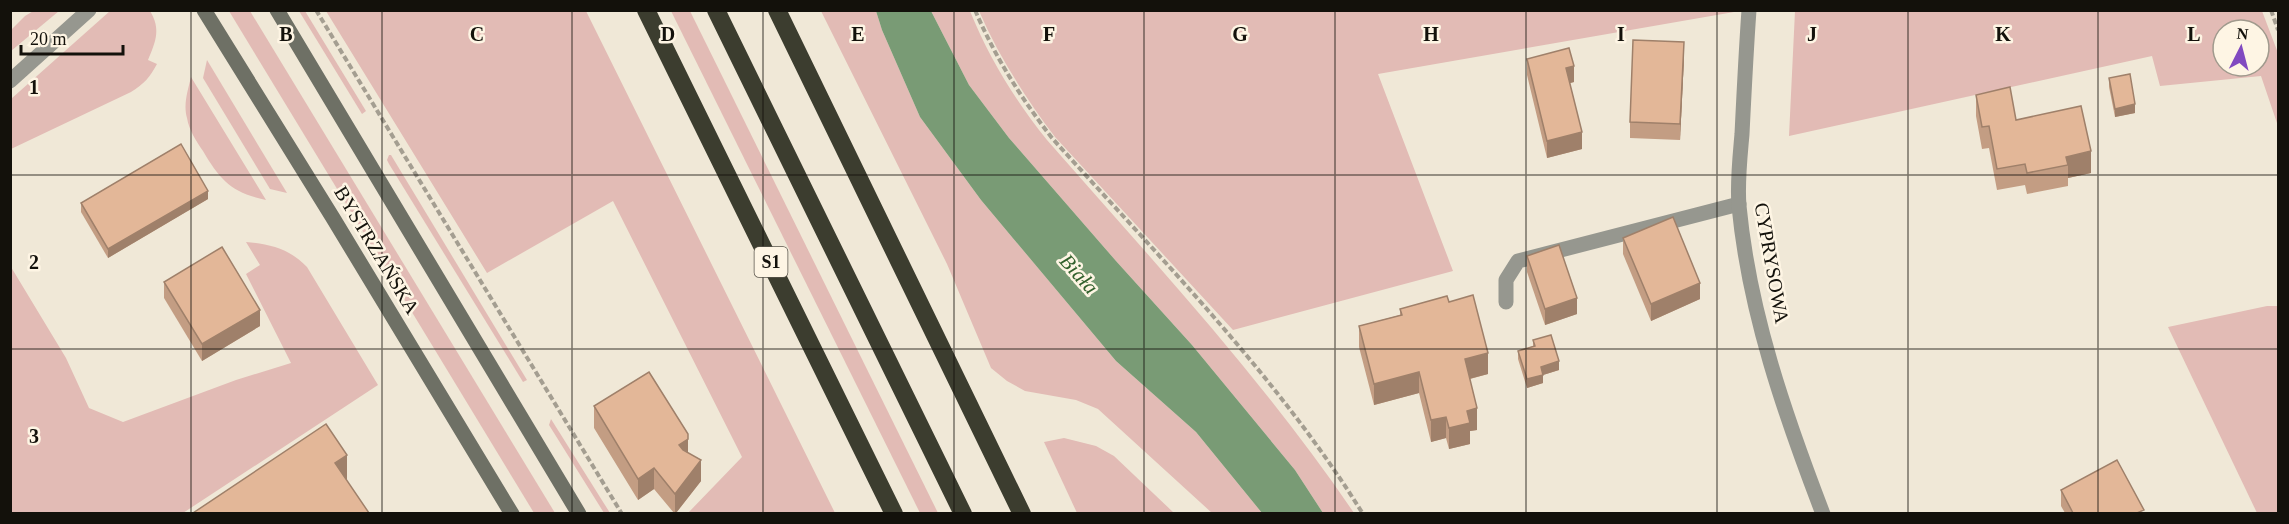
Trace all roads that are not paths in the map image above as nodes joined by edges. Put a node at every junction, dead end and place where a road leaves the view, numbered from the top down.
1 (89, 10) edge
2 (204, 10) edge
3 (277, 10) edge
4 (646, 10) edge
5 (716, 10) edge
6 (777, 10) edge
7 (1749, 10) edge
8 (10, 81) edge
9 (1739, 204) junction
10 (1506, 302) dead end
11 (512, 513) edge
12 (579, 513) edge
13 (894, 513) edge
14 (963, 513) edge
15 (1022, 513) edge
16 (1823, 513) edge

1 - 8 street
2 - 11 main road, BYSTRZAŃSKA
3 - 12 main road, BYSTRZAŃSKA
4 - 13 highway, S1
5 - 14 highway
6 - 15 highway
7 - 9 street, CYPRYSOWA
9 - 10 street
9 - 16 street, CYPRYSOWA

